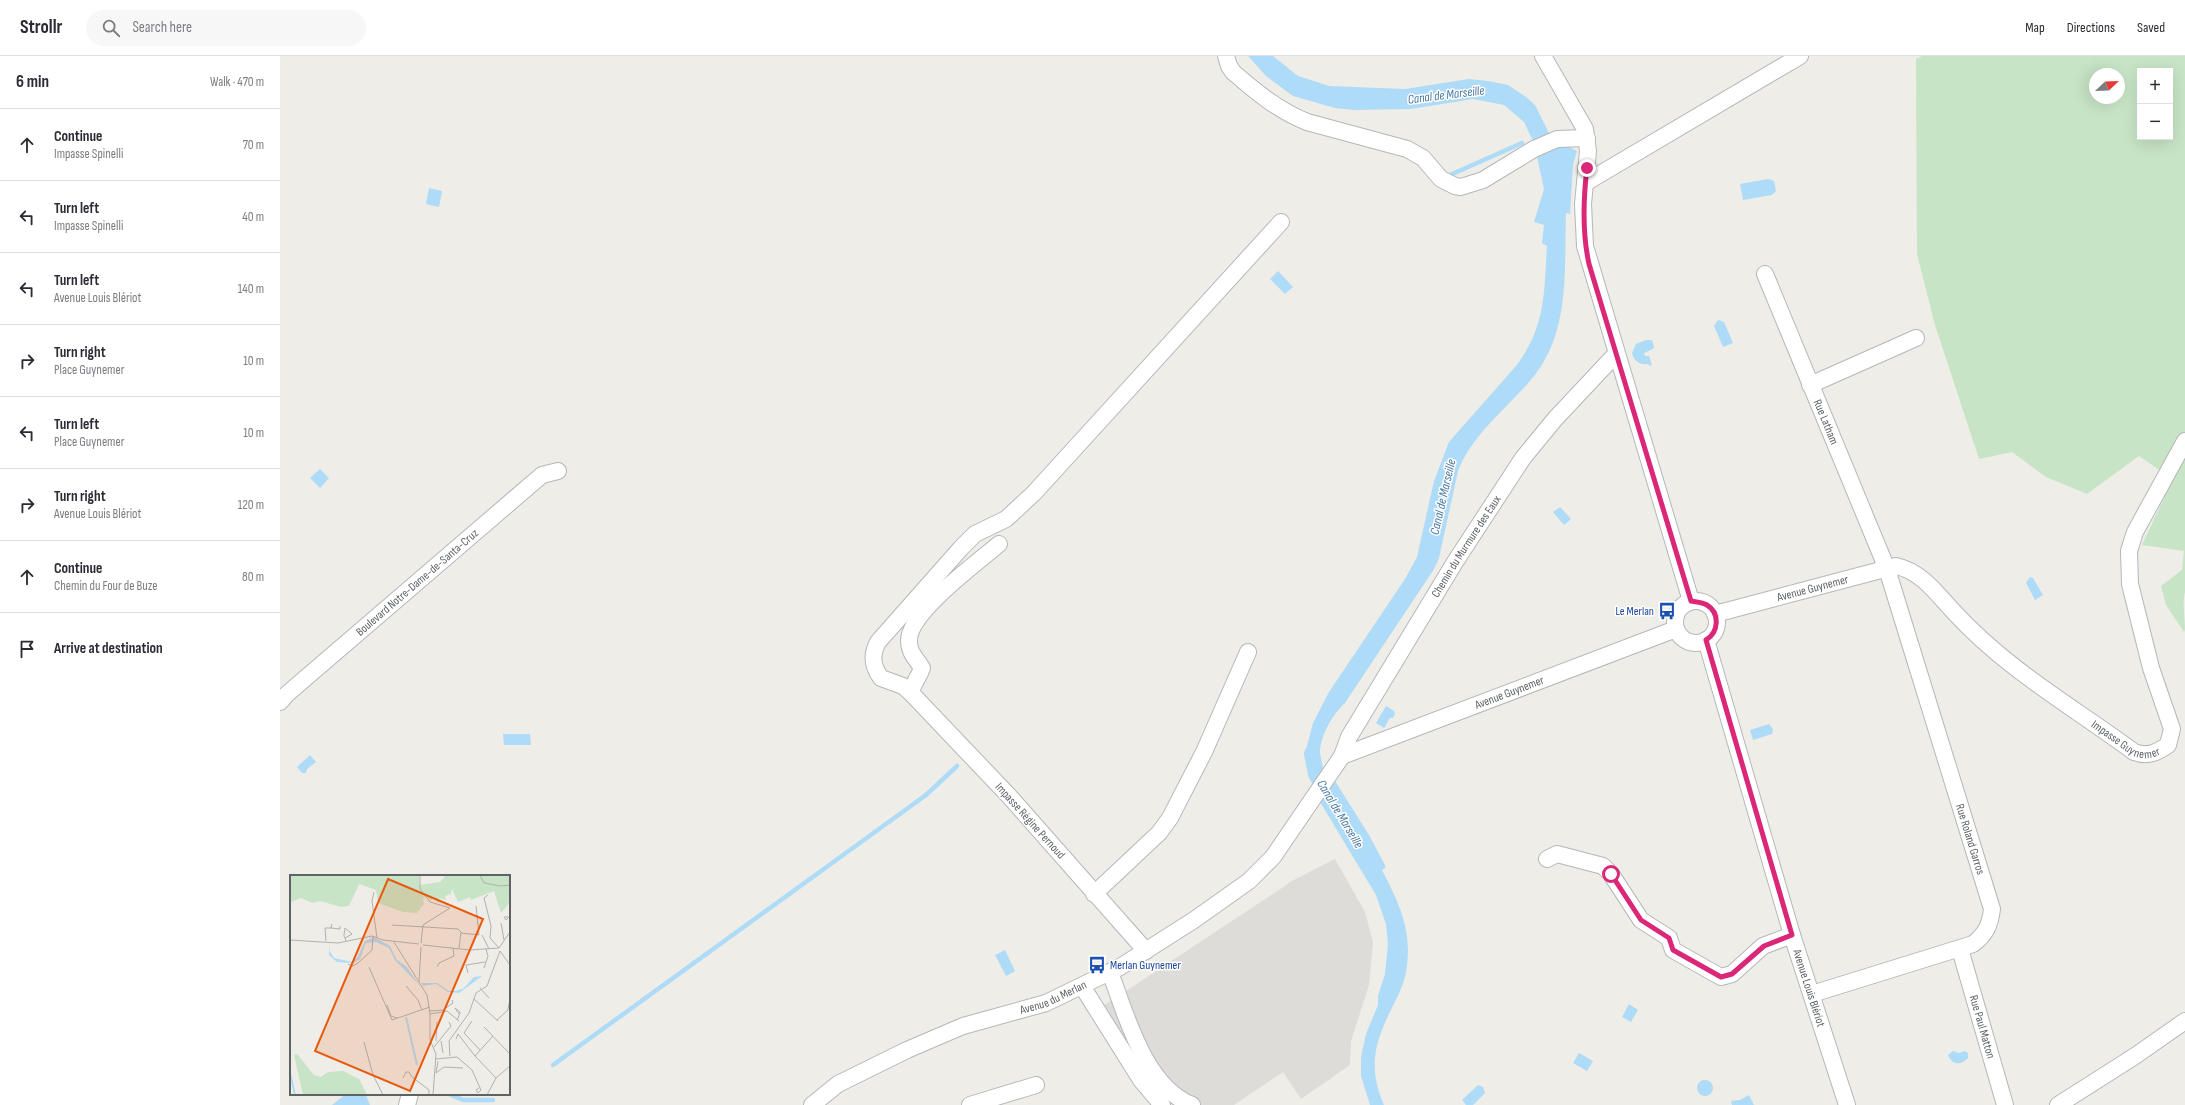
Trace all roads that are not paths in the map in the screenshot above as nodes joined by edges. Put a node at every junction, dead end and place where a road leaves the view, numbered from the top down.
1 (1226, 56) edge
2 (1543, 56) edge
3 (1800, 56) edge
4 (1587, 138) junction
5 (1585, 183) junction
6 (1281, 222) dead end
7 (1765, 274) dead end
8 (1916, 338) dead end
9 (1616, 354) junction
10 (1810, 385) junction
11 (2185, 441) edge
12 (558, 471) dead end
13 (999, 544) dead end
14 (1887, 569) junction
15 (1690, 596) junction
16 (1715, 614) junction
17 (1676, 629) junction
18 (1706, 640) junction
19 (1248, 652) dead end
20 (911, 693) junction
21 (280, 702) edge
22 (1342, 756) junction
23 (1548, 859) dead end
24 (1094, 894) junction
25 (1792, 935) junction
26 (1960, 949) junction
27 (1146, 950) junction
28 (1110, 972) junction
29 (1082, 986) junction
30 (1812, 994) junction
31 (2185, 1021) edge
32 (1036, 1085) dead end
33 (410, 1095) edge
34 (407, 1105) edge
35 (812, 1105) edge
36 (970, 1105) edge
37 (1162, 1105) edge
38 (1192, 1105) edge
39 (1847, 1105) edge
40 (2005, 1105) edge
41 (2058, 1105) edge

1 - 4 street
2 - 4 street
3 - 5 street
4 - 5 street
5 - 9 street
6 - 20 street, Impasse Régine Pernoud
7 - 10 street, Rue Latham
8 - 10 street
9 - 15 street
9 - 22 street, Chemin du Murmure des Eaux
10 - 14 street, Rue Latham
11 - 14 street, Impasse Guynemer
12 - 21 street, Boulevard Notre-Dame-de-Santa-Cruz
13 - 20 street
14 - 16 street, Avenue Guynemer
14 - 26 street, Rue Roland Garros
15 - 16 street
15 - 17 street
16 - 18 street
17 - 18 street
17 - 22 street, Avenue Guynemer
18 - 25 street, Avenue Louis Blériot
19 - 24 street
20 - 24 street, Impasse Régine Pernoud
22 - 27 street, Avenue du Merlan
23 - 25 street
24 - 27 street, Impasse Régine Pernoud
25 - 30 street, Avenue Louis Blériot
26 - 30 street, Rue Roland Garros
26 - 40 street, Rue Paul Matton
27 - 28 street, Avenue du Merlan
28 - 29 street, Avenue du Merlan
28 - 38 street
29 - 35 street, Avenue du Merlan
29 - 37 street
30 - 39 street, Avenue Louis Blériot
31 - 41 street
32 - 36 street
33 - 34 street

